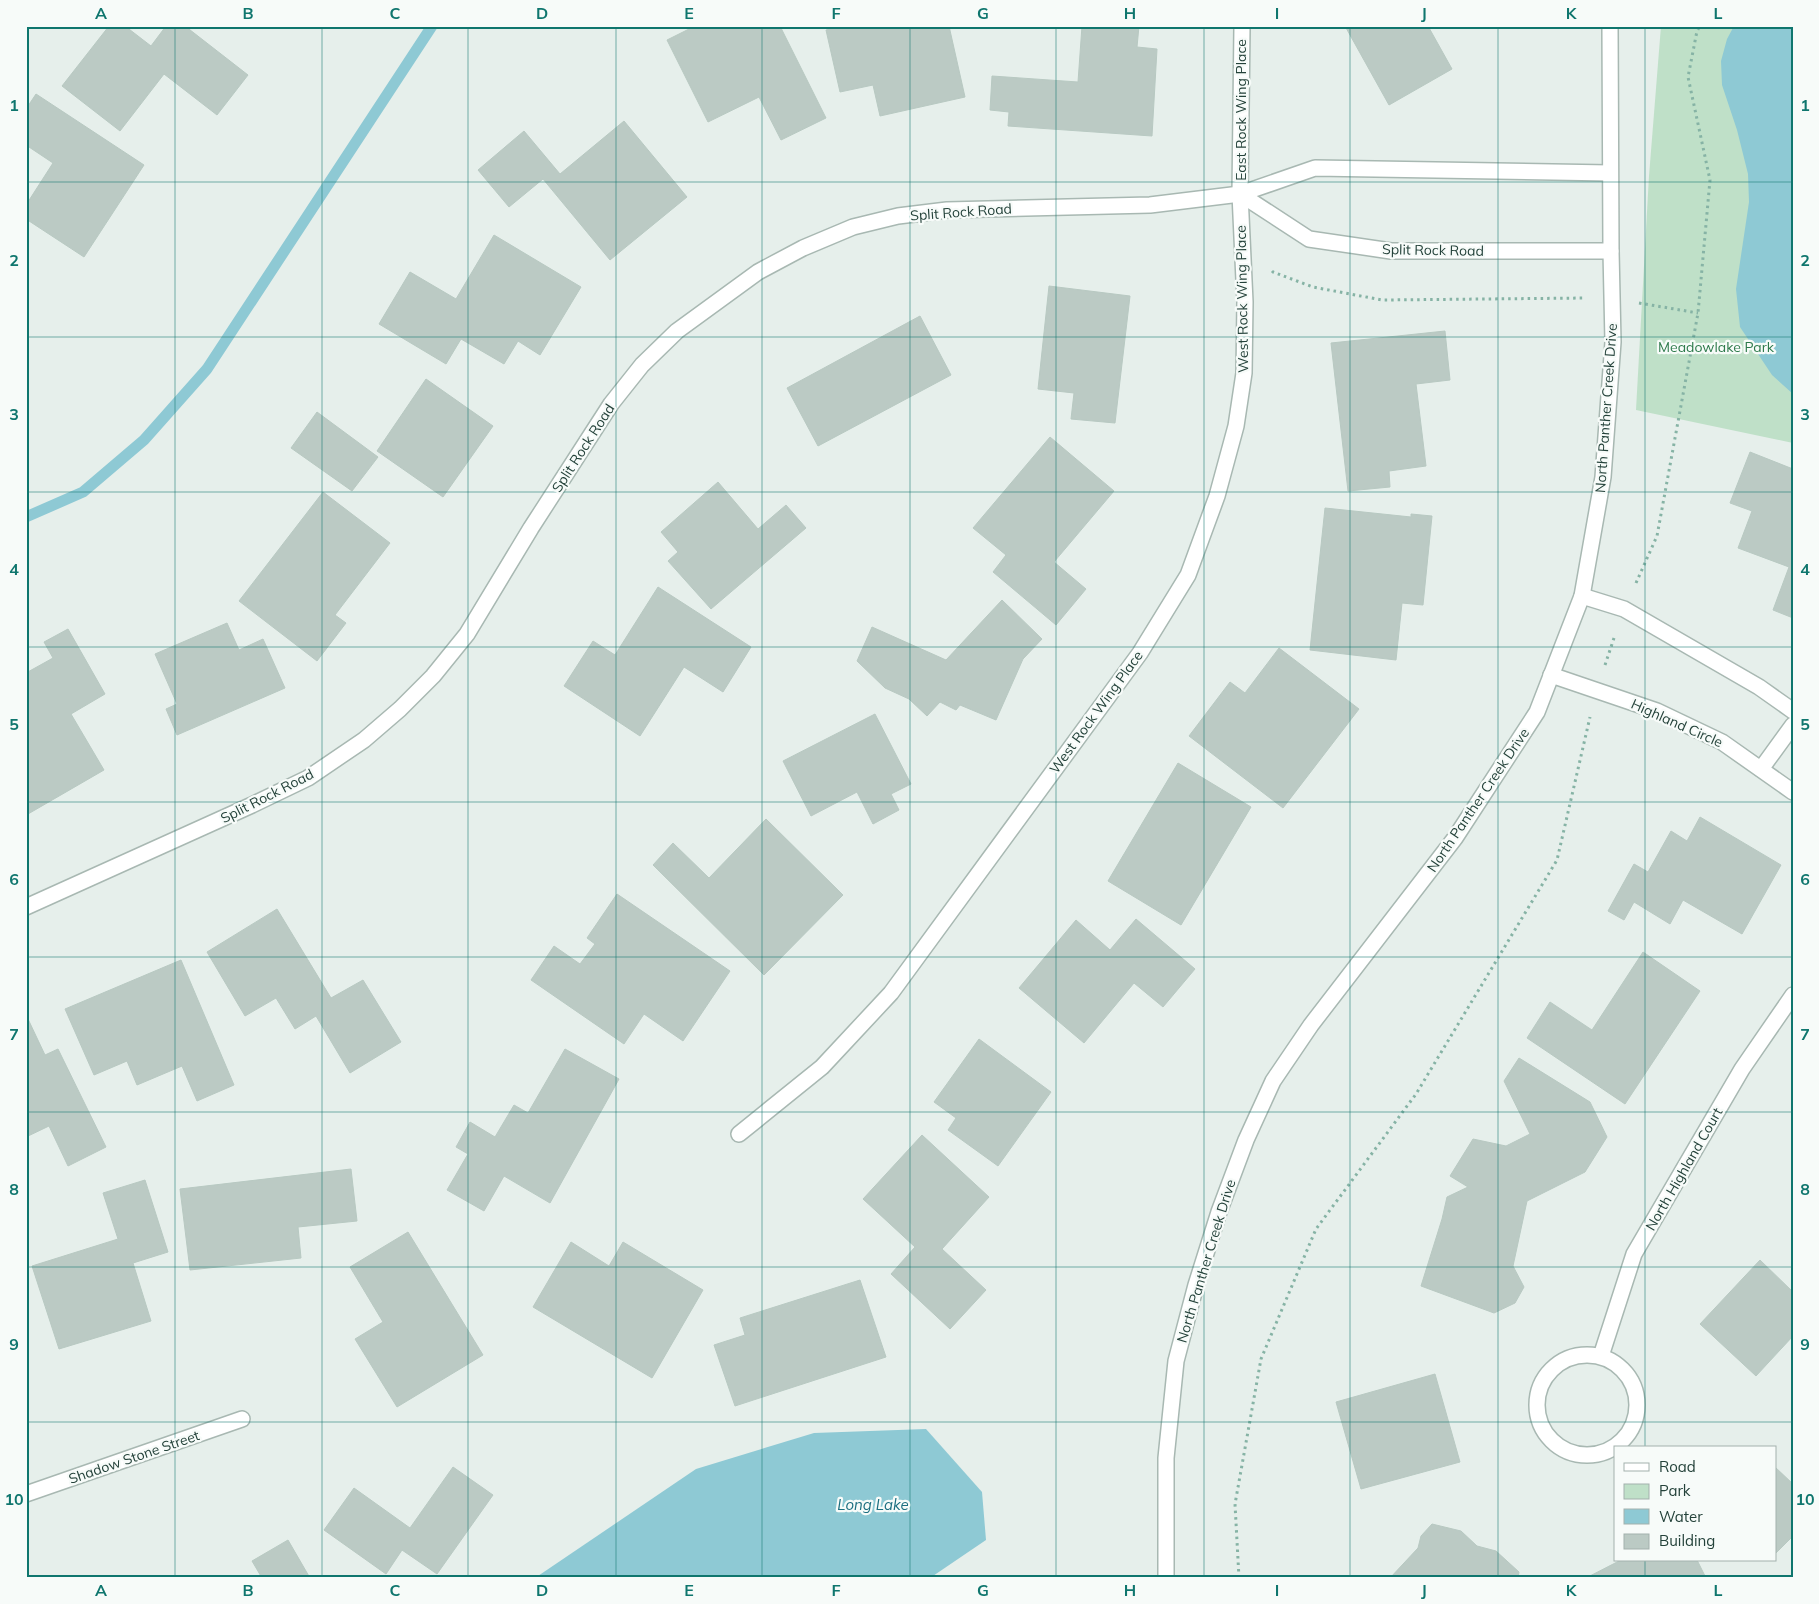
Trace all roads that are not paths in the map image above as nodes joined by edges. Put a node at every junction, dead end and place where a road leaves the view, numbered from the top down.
1 (1242, 26) edge
2 (1610, 26) edge
3 (1610, 173) junction
4 (1240, 194) junction
5 (1611, 251) junction
6 (1582, 596) junction
7 (1551, 675) junction
8 (1793, 711) edge
9 (1793, 725) edge
10 (1761, 769) junction
11 (1793, 792) edge
12 (26, 907) edge
13 (1793, 995) edge
14 (739, 1134) dead end
15 (1600, 1356) junction
16 (242, 1419) dead end
17 (1616, 1446) edge
18 (1614, 1447) edge
19 (26, 1494) edge
20 (1166, 1578) edge

1 - 4 street, East Rock Wing Place
2 - 3 street, North Panther Creek Drive
3 - 4 street, Split Rock Road
3 - 5 street, North Panther Creek Drive
4 - 5 street, Split Rock Road
4 - 12 street, Split Rock Road
4 - 14 street, West Rock Wing Place
5 - 6 street, North Panther Creek Drive
6 - 7 street, North Panther Creek Drive
6 - 8 street
7 - 10 street, Highland Circle
7 - 20 street, North Panther Creek Drive
9 - 10 street
10 - 11 street, Highland Circle
13 - 15 street, North Highland Court
15 - 17 street
15 - 18 street
16 - 19 street, Shadow Stone Street

